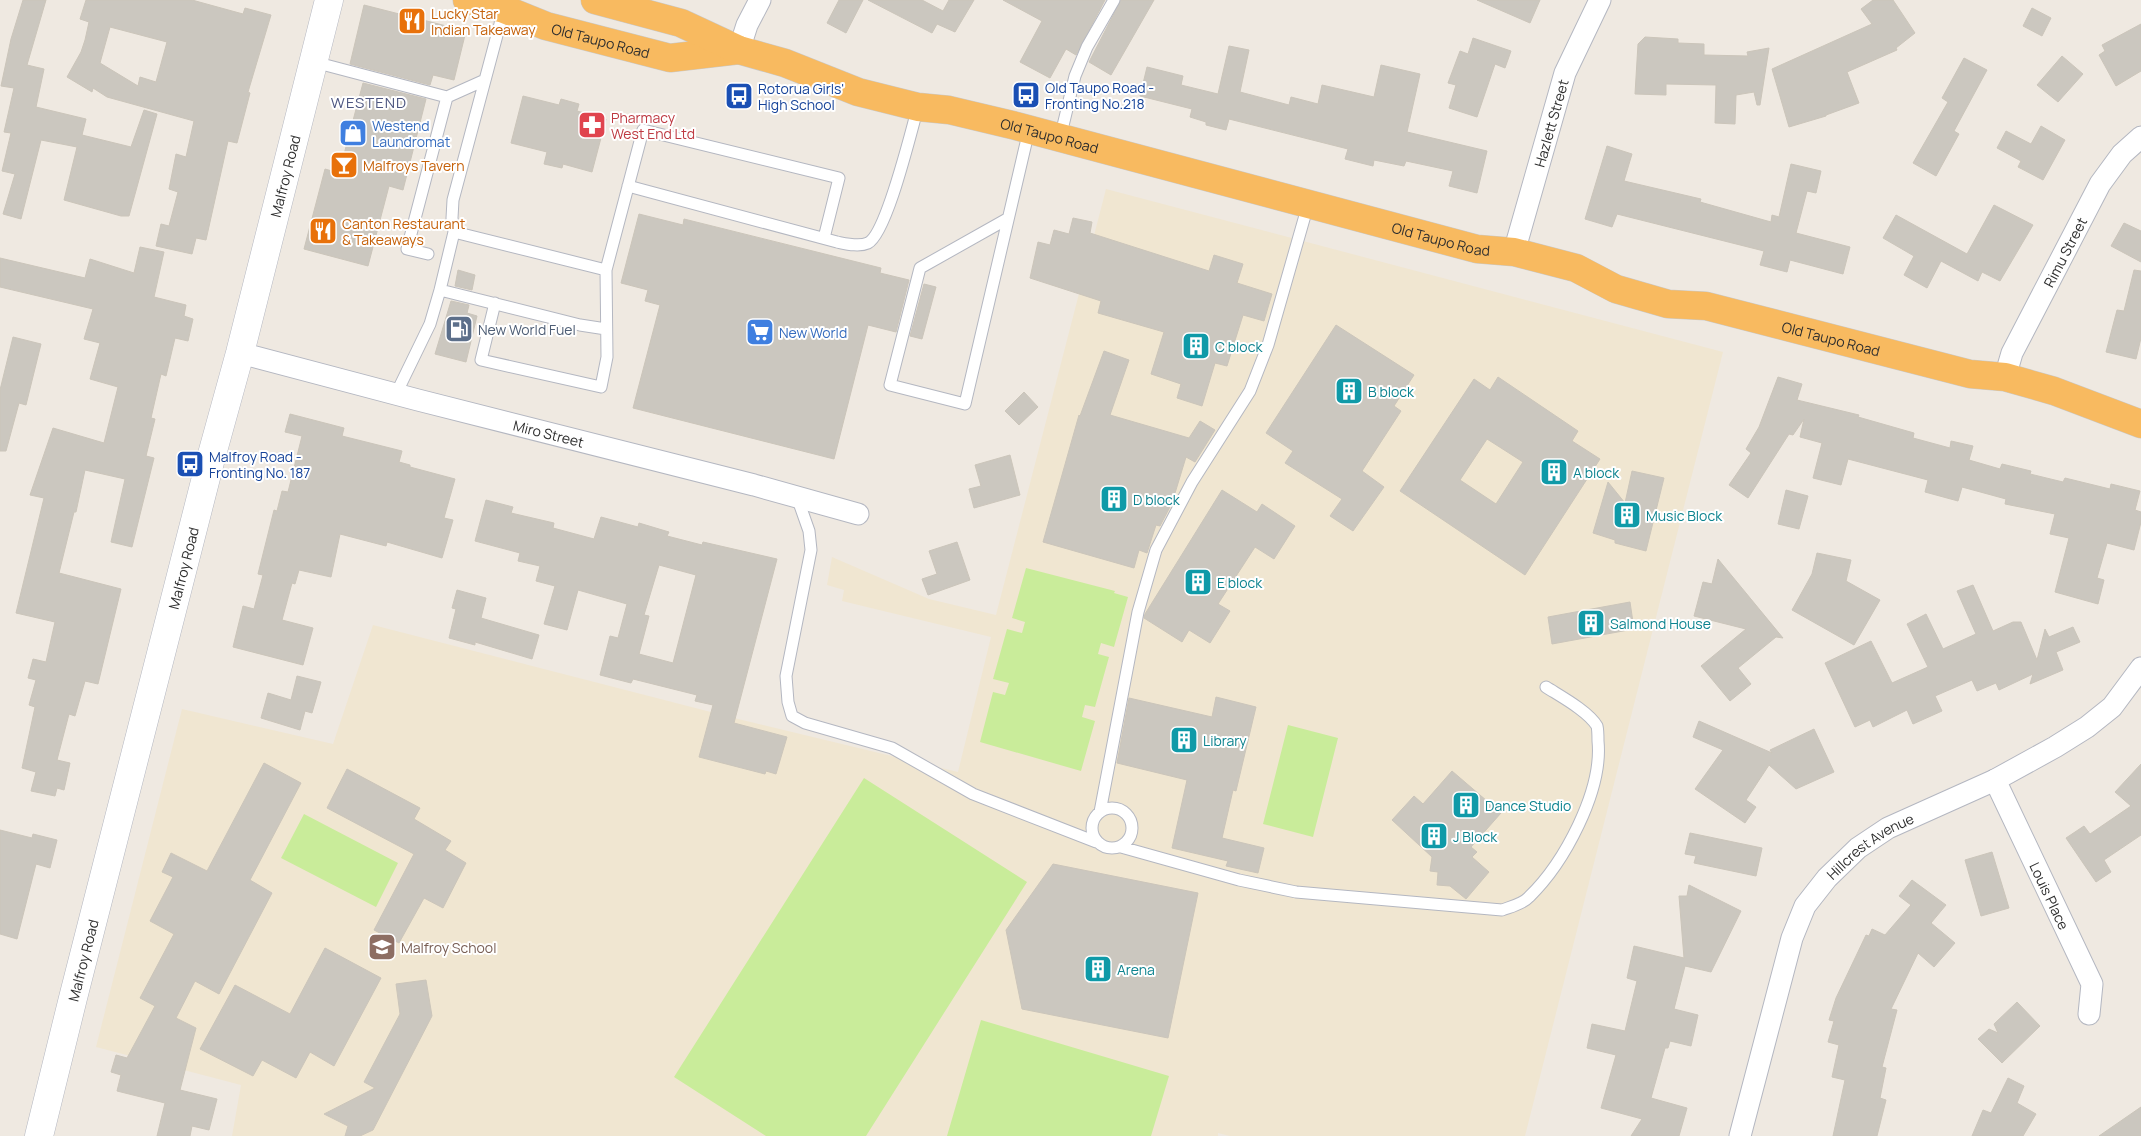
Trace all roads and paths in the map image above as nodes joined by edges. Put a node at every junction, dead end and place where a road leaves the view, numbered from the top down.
1 (329, 0) edge
2 (466, 0) edge
3 (595, 0) edge
4 (760, 0) edge
5 (1114, 0) edge
6 (1600, 0) edge
7 (504, 9) junction
8 (739, 50) junction
9 (314, 62) junction
10 (485, 80) junction
11 (447, 97) junction
12 (918, 107) junction
13 (1029, 130) junction
14 (2141, 137) edge
15 (1060, 138) junction
16 (628, 186) junction
17 (1308, 205) junction
18 (1007, 219) junction
19 (454, 232) junction
20 (824, 238) junction
21 (1514, 252) junction
22 (428, 254) dead end
23 (606, 270) junction
24 (440, 290) junction
25 (495, 303) junction
26 (606, 329) junction
27 (240, 353) junction
28 (2004, 377) junction
29 (396, 394) junction
30 (2141, 424) edge
31 (796, 496) junction
32 (858, 514) dead end
33 (2141, 668) edge
34 (1546, 687) dead end
35 (1996, 780) junction
36 (1100, 812) junction
37 (1096, 842) junction
38 (1121, 847) junction
39 (2089, 1014) dead end
40 (39, 1136) edge
41 (1740, 1136) edge

1 - 9 main road, Malfroy Road
2 - 7 highway, Old Taupo Road
3 - 8 highway, Old Taupo Road
4 - 8 street
5 - 15 lane
6 - 21 street, Hazlett Street
7 - 8 highway, Old Taupo Road
7 - 10 lane
8 - 12 highway, Old Taupo Road
9 - 11 lane
9 - 27 main road, Malfroy Road
10 - 11 lane
10 - 19 lane
11 - 22 lane
12 - 13 highway, Old Taupo Road
12 - 20 lane
13 - 15 highway, Old Taupo Road
13 - 18 lane
14 - 28 street, Rimu Street
15 - 17 highway, Old Taupo Road
16 - 20 lane
16 - 20 lane
16 - 23 lane
17 - 21 highway, Old Taupo Road
17 - 36 lane
18 - 18 lane
19 - 23 lane
19 - 24 lane
21 - 28 highway, Old Taupo Road
23 - 26 lane
24 - 25 lane
24 - 29 lane
25 - 26 lane
25 - 26 lane
27 - 29 street, Miro Street
27 - 40 main road, Malfroy Road
28 - 30 highway, Old Taupo Road
29 - 31 street, Miro Street
31 - 32 street, Miro Street
31 - 37 lane
33 - 35 street, Hillcrest Avenue
34 - 38 lane
35 - 39 street, Louis Place
35 - 41 street, Hillcrest Avenue
36 - 37 lane
36 - 38 lane
37 - 38 lane

